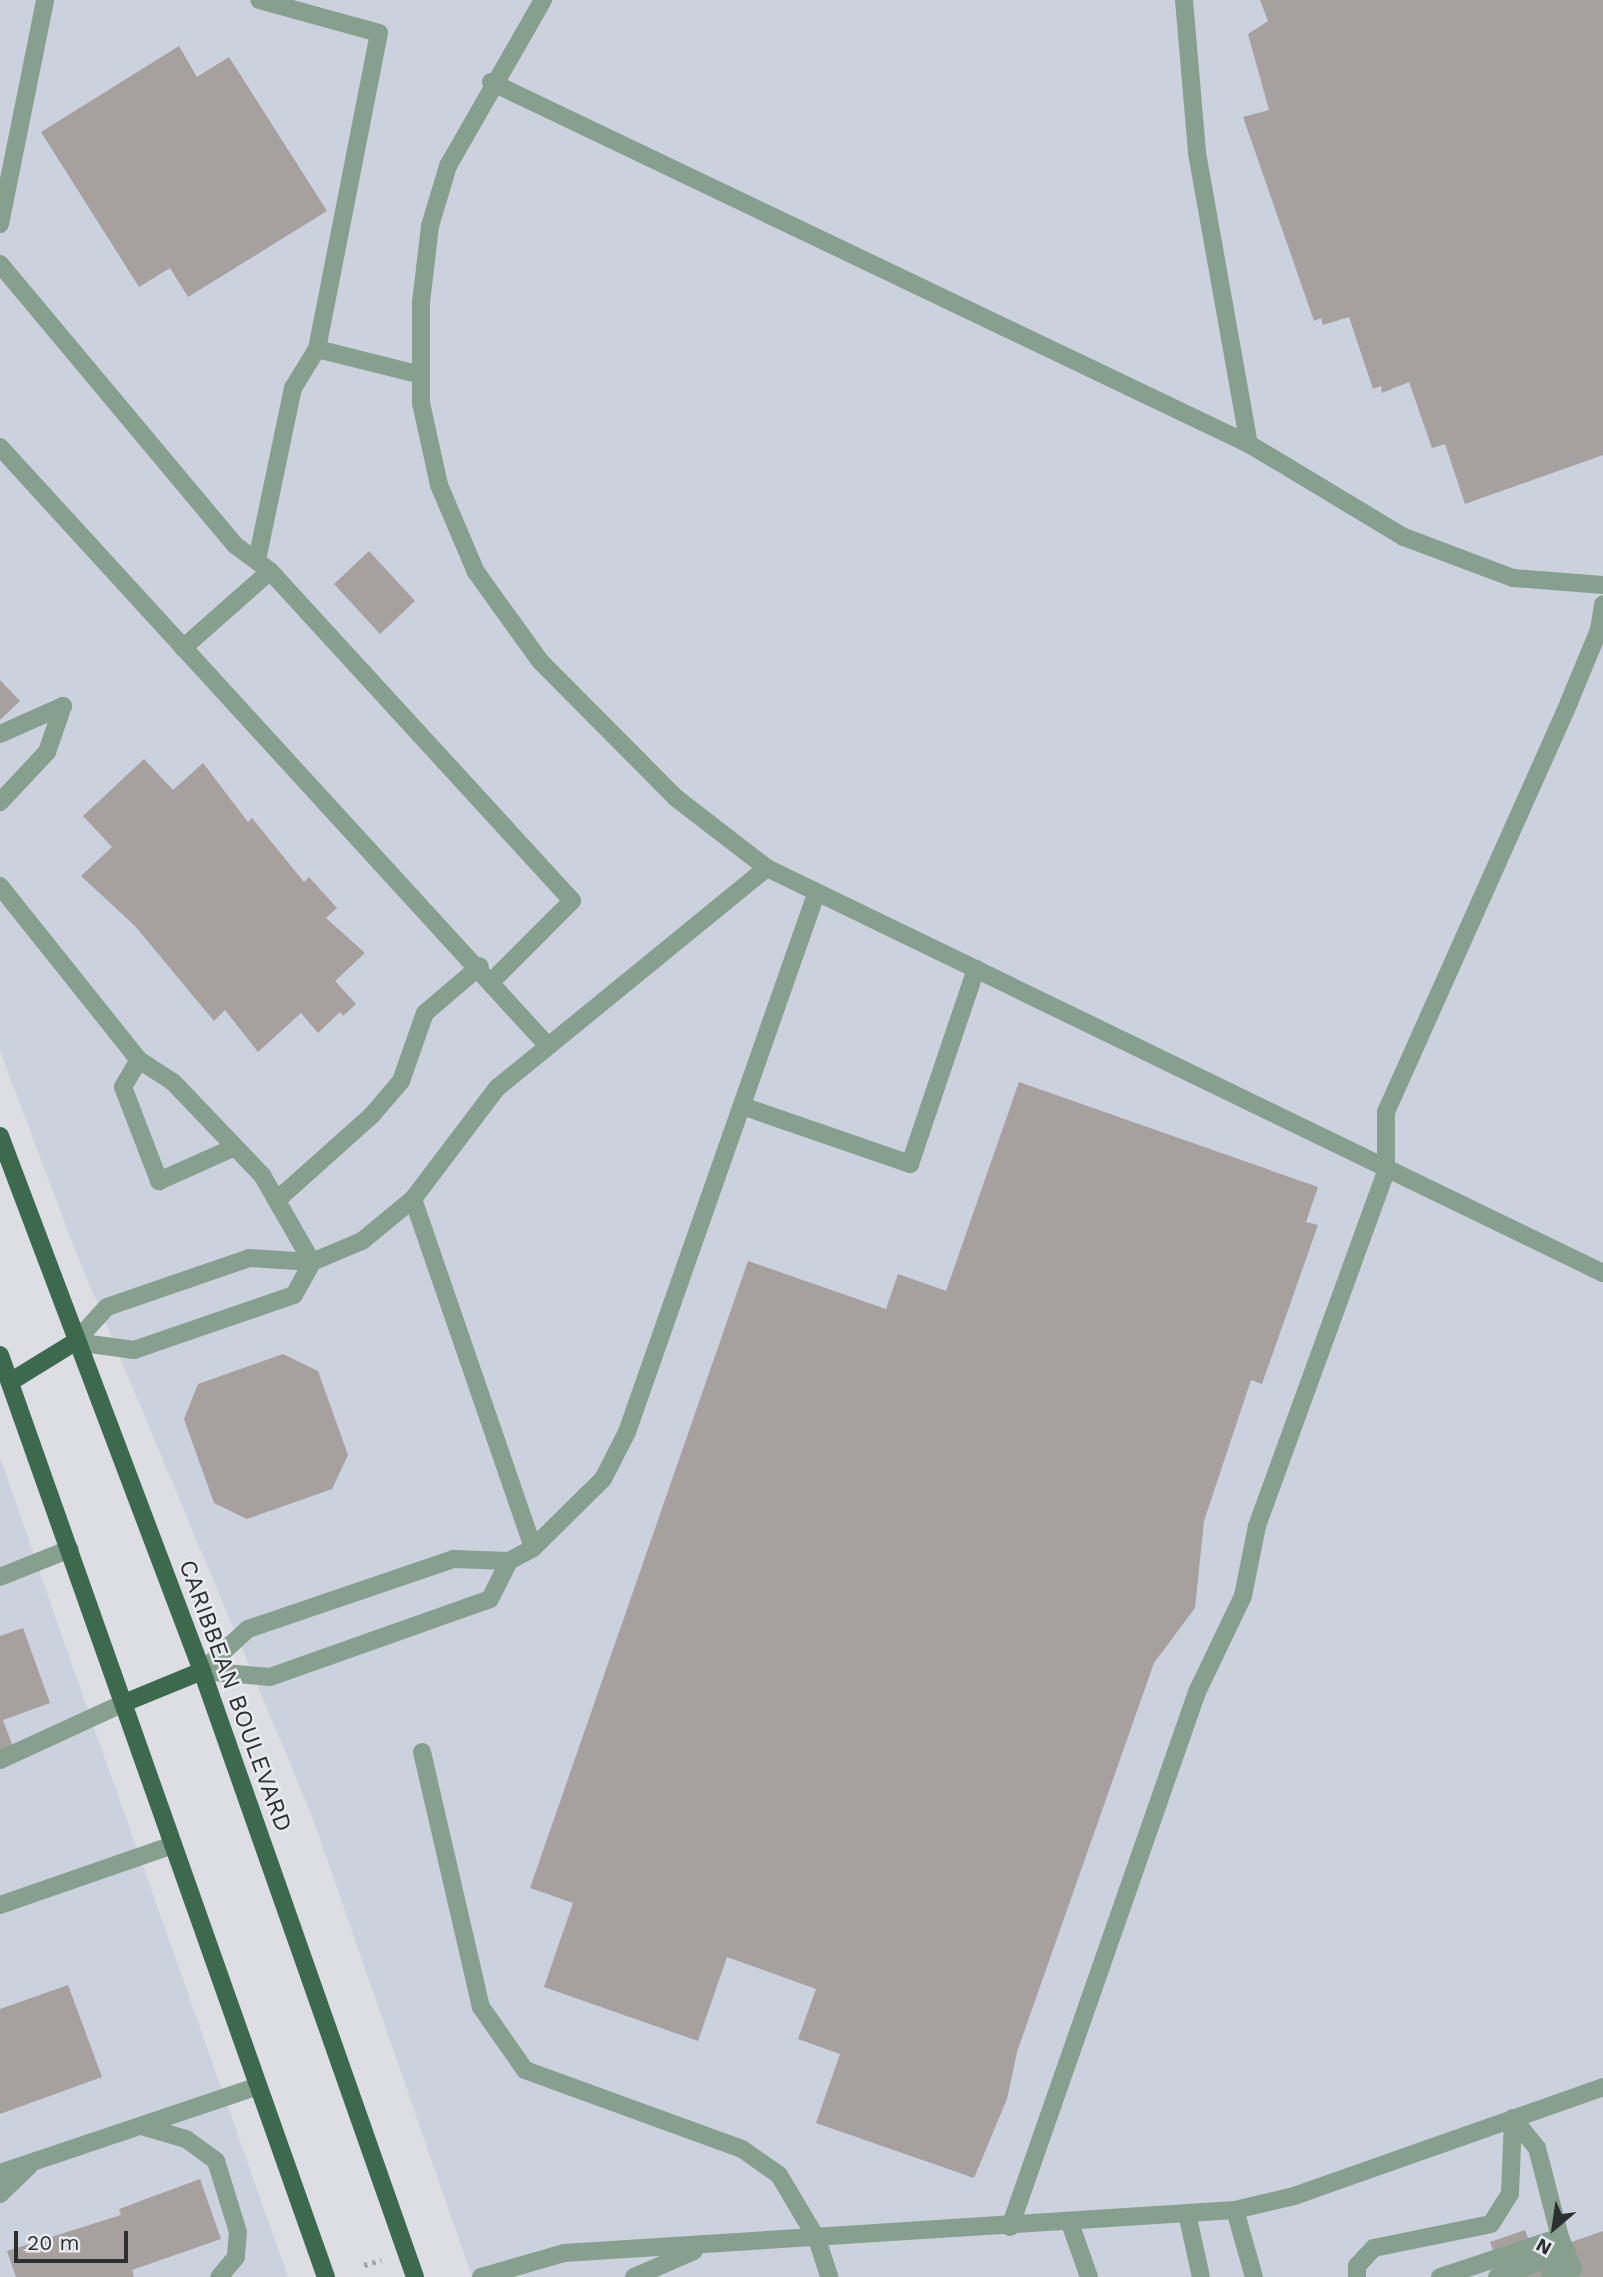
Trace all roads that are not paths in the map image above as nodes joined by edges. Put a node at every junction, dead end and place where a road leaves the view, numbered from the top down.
1 (45, 0) edge
2 (260, 0) edge
3 (543, 0) edge
4 (1184, 0) edge
5 (491, 82) junction
6 (0, 224) edge
7 (0, 264) edge
8 (317, 349) junction
9 (421, 375) junction
10 (1249, 444) junction
11 (0, 447) edge
12 (264, 565) junction
13 (1603, 585) edge
14 (1603, 604) edge
15 (183, 648) junction
16 (0, 734) edge
17 (0, 802) edge
18 (767, 868) junction
19 (0, 886) edge
20 (816, 894) junction
21 (480, 966) junction
22 (976, 969) junction
23 (493, 980) junction
24 (546, 1044) junction
25 (139, 1060) junction
26 (742, 1106) junction
27 (0, 1136) edge
28 (235, 1147) junction
29 (1386, 1171) junction
30 (413, 1199) junction
31 (277, 1200) junction
32 (312, 1262) junction
33 (1603, 1273) edge
34 (75, 1342) junction
35 (0, 1355) edge
36 (5, 1385) edge
37 (533, 1548) junction
38 (70, 1549) junction
39 (509, 1561) junction
40 (0, 1577) edge
41 (202, 1671) junction
42 (124, 1703) junction
43 (422, 1752) dead end
44 (0, 1760) edge
45 (173, 1845) junction
46 (0, 1905) edge
47 (258, 2086) junction
48 (1603, 2087) edge
49 (1513, 2118) junction
50 (145, 2127) junction
51 (34, 2161) junction
52 (0, 2173) edge
53 (0, 2194) edge
54 (1235, 2210) junction
55 (1188, 2218) junction
56 (1070, 2223) junction
57 (1010, 2227) junction
58 (817, 2239) junction
59 (703, 2247) junction
60 (1569, 2259) edge
61 (219, 2277) edge
62 (326, 2277) edge
63 (415, 2277) edge
64 (481, 2277) edge
65 (635, 2277) edge
66 (829, 2277) edge
67 (1089, 2277) edge
68 (1201, 2277) edge
69 (1254, 2277) edge
70 (1357, 2277) edge
71 (1440, 2277) edge
72 (1497, 2277) edge
73 (1550, 2277) edge

1 - 6 lane
2 - 8 lane
3 - 5 lane
4 - 10 lane
5 - 9 lane
5 - 10 lane
7 - 12 lane
8 - 9 lane
8 - 12 lane
9 - 18 lane
10 - 13 lane
11 - 15 lane
12 - 15 lane
12 - 23 lane
14 - 29 lane
15 - 21 lane
16 - 17 lane
18 - 20 lane
18 - 24 lane
19 - 25 lane
20 - 22 lane
20 - 26 lane
21 - 23 lane
21 - 31 lane
22 - 26 lane
22 - 29 lane
23 - 24 lane
24 - 30 lane
25 - 28 lane
25 - 28 lane
26 - 37 lane
27 - 34 main road, CARIBBEAN BOULEVARD
28 - 31 lane
29 - 33 lane
29 - 57 lane
30 - 32 lane
30 - 37 lane
31 - 32 lane
32 - 34 lane
32 - 34 lane
34 - 36 main road
34 - 41 main road, CARIBBEAN BOULEVARD
35 - 36 main road
36 - 38 main road
37 - 39 lane
38 - 40 lane
38 - 42 main road
39 - 41 lane
39 - 41 lane
41 - 42 main road
41 - 63 main road, CARIBBEAN BOULEVARD
42 - 44 lane
42 - 45 main road
43 - 58 lane
45 - 46 lane
45 - 47 main road
47 - 50 lane
47 - 62 main road
48 - 49 lane
49 - 54 lane
49 - 60 lane
49 - 70 lane
50 - 51 lane
50 - 61 lane
51 - 52 lane
51 - 53 lane
54 - 55 lane
54 - 69 lane
55 - 56 lane
55 - 68 lane
56 - 57 lane
56 - 67 lane
57 - 58 lane
58 - 59 lane
58 - 66 lane
59 - 64 lane
59 - 65 lane
60 - 71 lane
60 - 72 lane
60 - 73 lane

